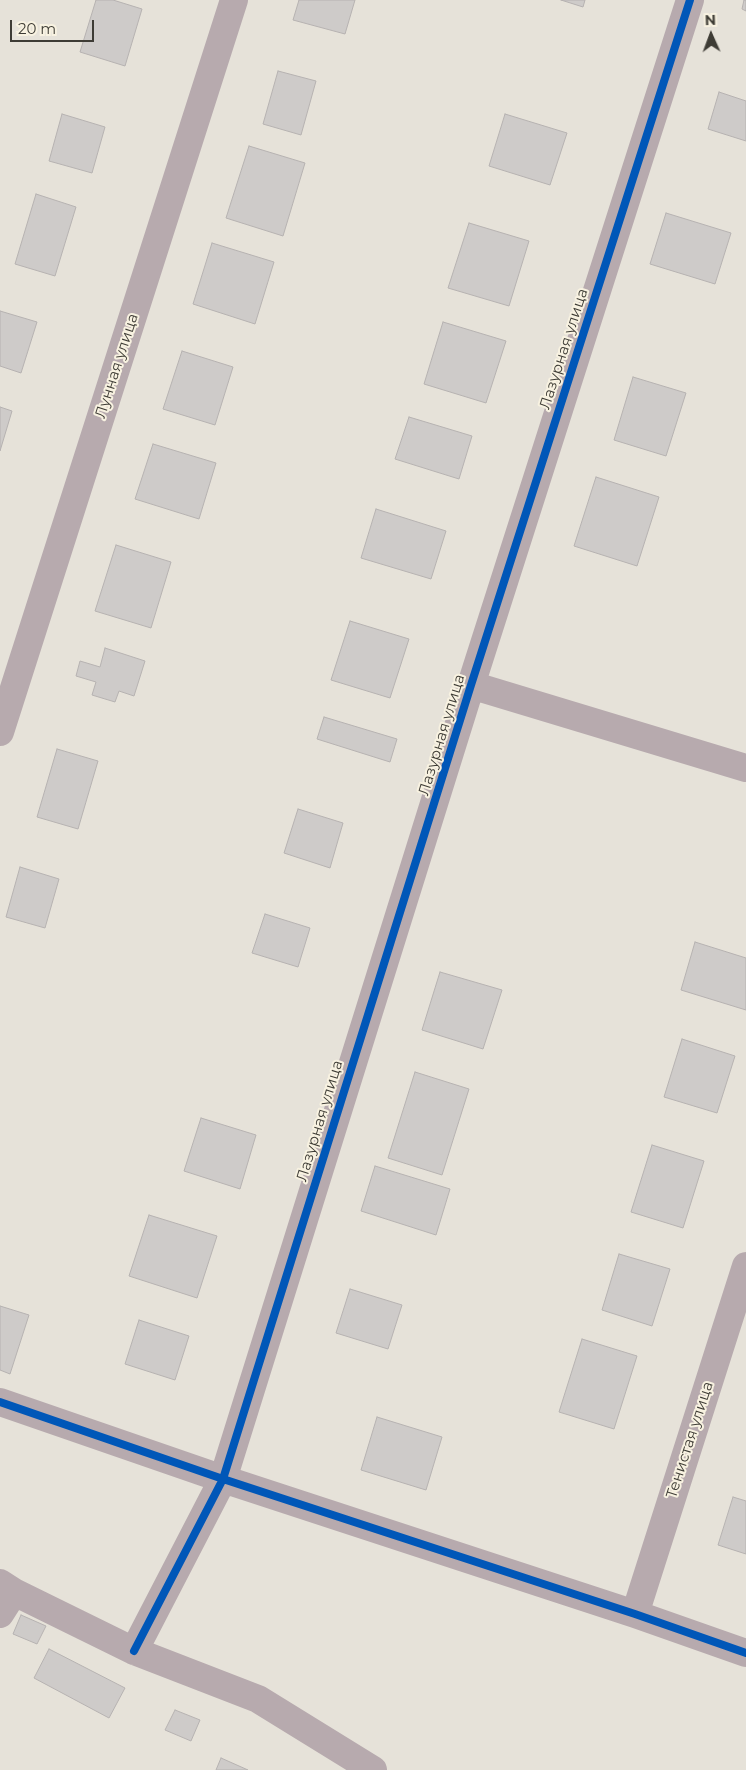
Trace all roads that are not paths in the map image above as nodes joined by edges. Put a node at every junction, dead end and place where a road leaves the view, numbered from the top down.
1 (234, 0) edge
2 (690, 0) edge
3 (472, 685) junction
4 (0, 732) edge
5 (746, 768) edge
6 (746, 1266) edge
7 (0, 1402) edge
8 (223, 1478) junction
9 (7, 1587) edge
10 (0, 1614) edge
11 (635, 1614) junction
12 (134, 1651) junction
13 (746, 1653) edge
14 (373, 1770) edge

1 - 4 street, Лунная улица
2 - 3 street, Лазурная улица
3 - 5 street
3 - 8 street, Лазурная улица
6 - 11 street, Тенистая улица
7 - 8 street
8 - 11 street
8 - 12 street, Лазурная улица
9 - 10 street
9 - 12 street
11 - 13 street
12 - 14 street

